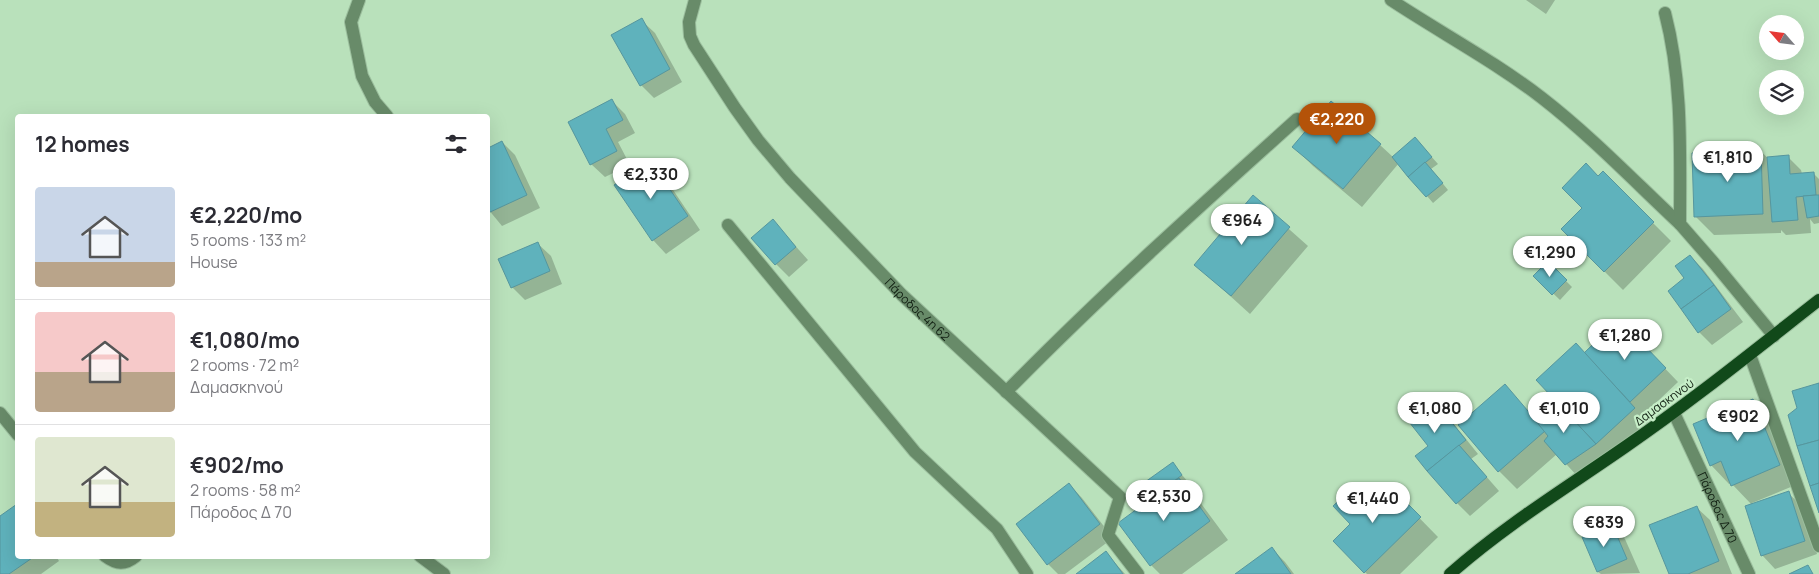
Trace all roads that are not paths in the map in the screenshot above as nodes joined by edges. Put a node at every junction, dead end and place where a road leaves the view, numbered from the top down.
1 (358, 0) edge
2 (695, 0) edge
3 (1391, 0) edge
4 (1665, 13) dead end
5 (386, 114) edge
6 (1297, 119) dead end
7 (1680, 224) junction
8 (728, 225) dead end
9 (1819, 300) edge
10 (1774, 336) junction
11 (1750, 354) junction
12 (1006, 392) junction
13 (0, 412) edge
14 (1674, 413) junction
15 (15, 431) edge
16 (1819, 546) edge
17 (110, 559) edge
18 (133, 559) edge
19 (424, 559) edge
20 (444, 574) edge
21 (1027, 574) edge
22 (1138, 574) edge
23 (1450, 574) edge
24 (1749, 574) edge

1 - 5 street
2 - 12 street, Πάροδος 4η 62
3 - 7 street
4 - 7 street
6 - 12 street
7 - 10 street
8 - 21 street
9 - 10 main road, Δαμασκηνού
10 - 11 main road, Δαμασκηνού
11 - 14 main road, Δαμασκηνού
11 - 16 street
12 - 22 street, Πάροδος 4η 62
13 - 15 street
14 - 23 main road, Δαμασκηνού
14 - 24 street, Πάροδος Δ 70
17 - 18 street
19 - 20 street

